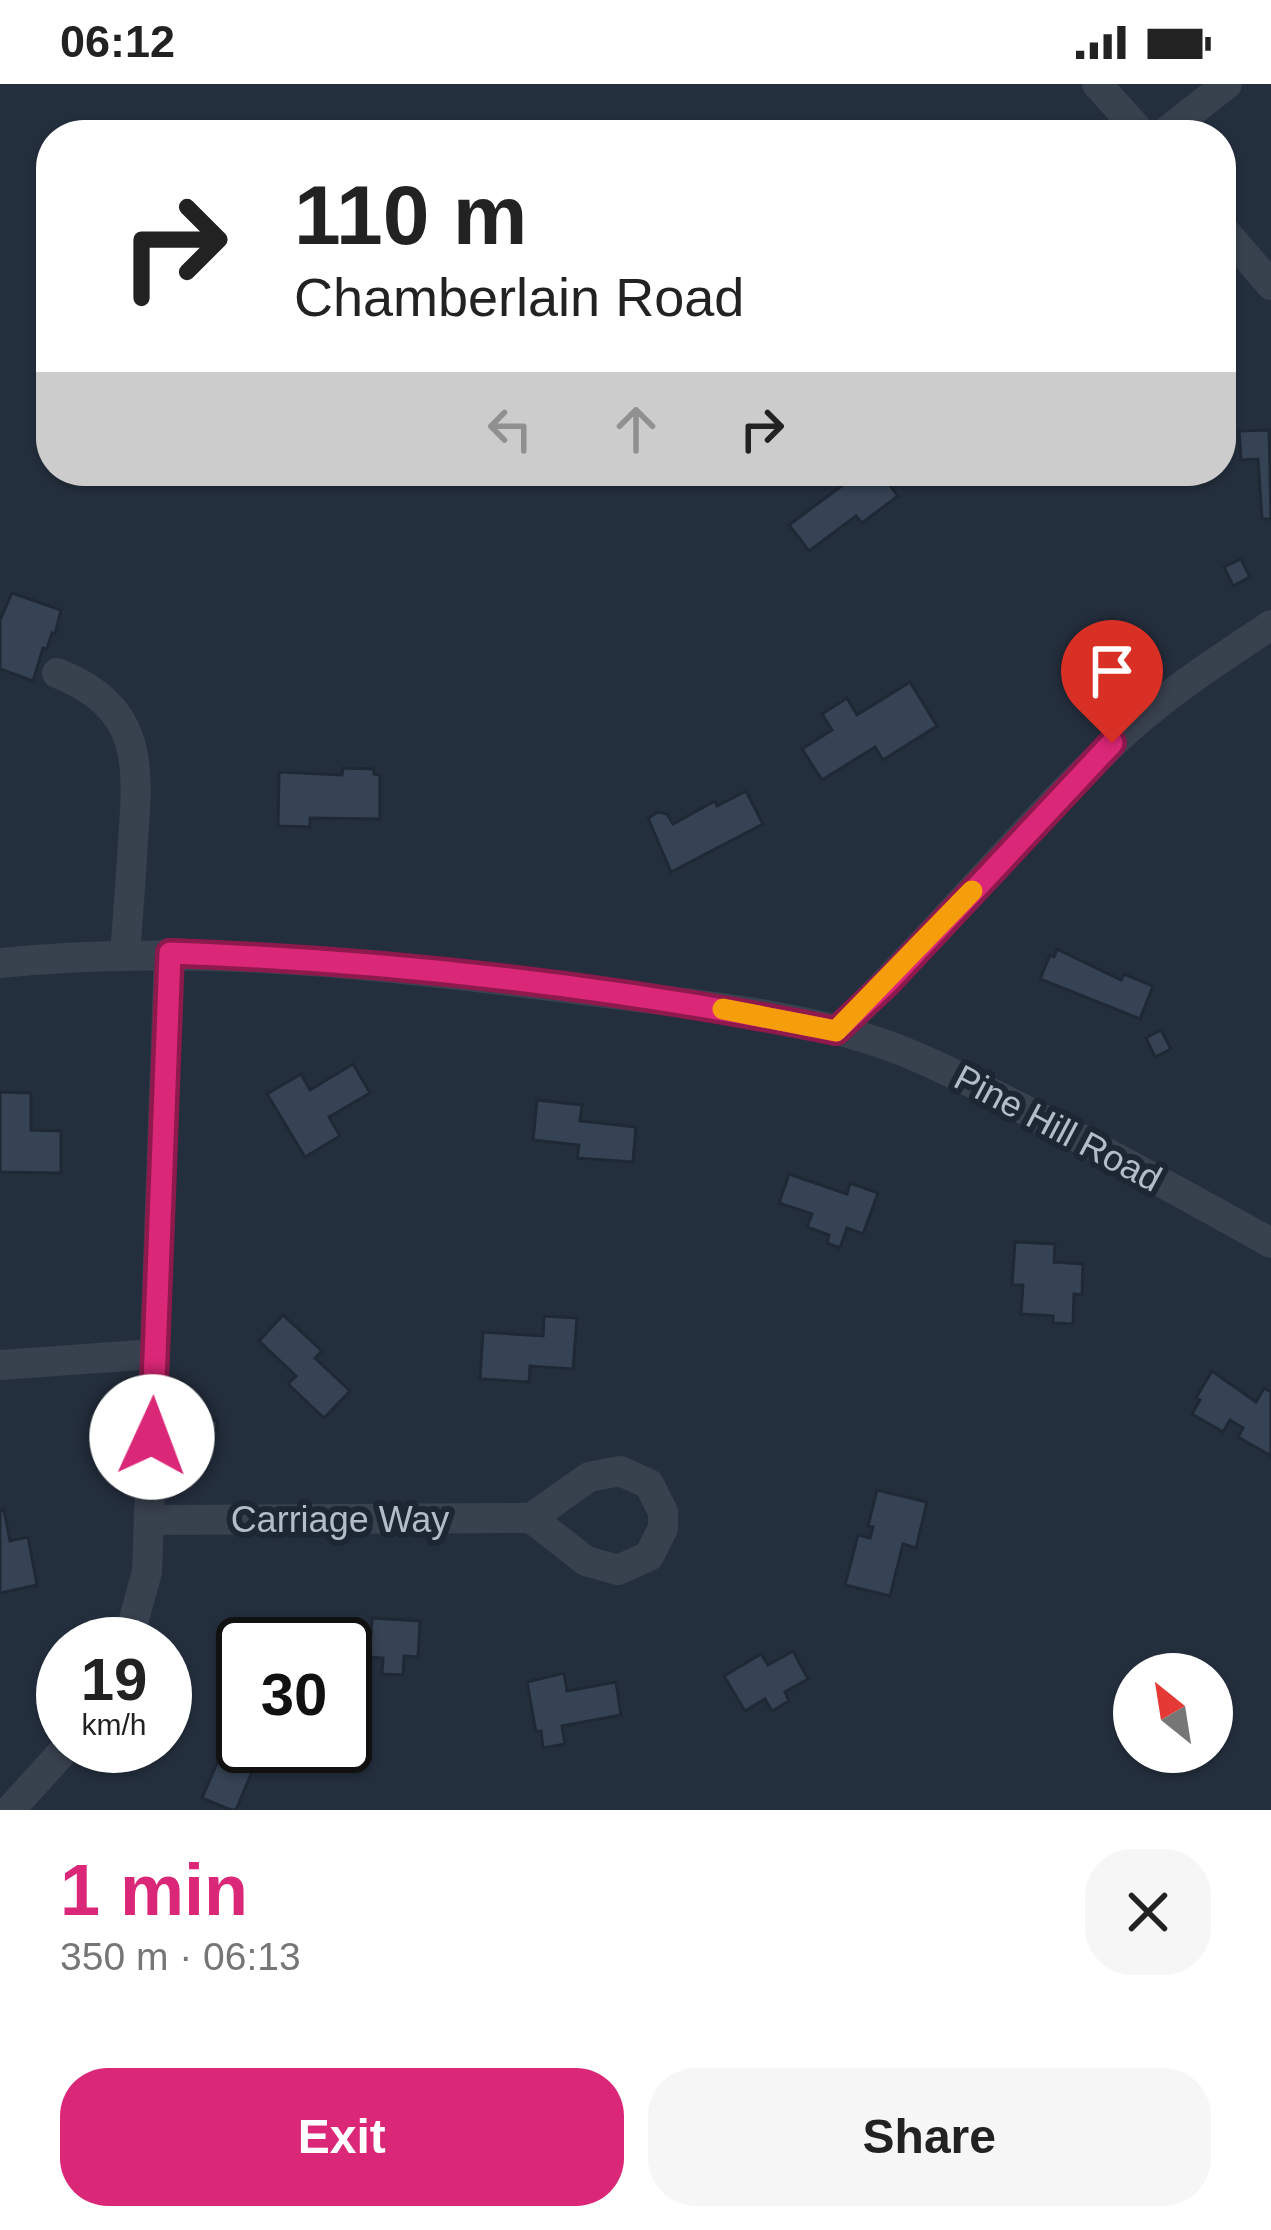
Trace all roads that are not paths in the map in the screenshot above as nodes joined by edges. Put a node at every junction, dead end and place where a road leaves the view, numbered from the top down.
1 (1096, 84) edge
2 (1227, 84) edge
3 (1129, 120) edge
4 (1181, 120) edge
5 (1236, 244) edge
6 (1271, 285) edge
7 (1271, 625) edge
8 (57, 673) dead end
9 (170, 953) junction
10 (125, 954) junction
11 (0, 963) edge
12 (836, 1031) junction
13 (1271, 1243) edge
14 (155, 1354) junction
15 (0, 1365) edge
16 (531, 1518) dead end
17 (149, 1520) junction
18 (134, 1617) edge
19 (44, 1773) edge
20 (10, 1810) edge

1 - 3 street
2 - 4 street
5 - 6 street
7 - 12 street
8 - 10 street
9 - 10 street, Pine Hill Road
9 - 12 street, Pine Hill Road
9 - 14 street
10 - 11 street, Pine Hill Road
12 - 13 street, Pine Hill Road
14 - 15 street
14 - 17 street
16 - 17 street, Carriage Way
17 - 18 street
19 - 20 street

